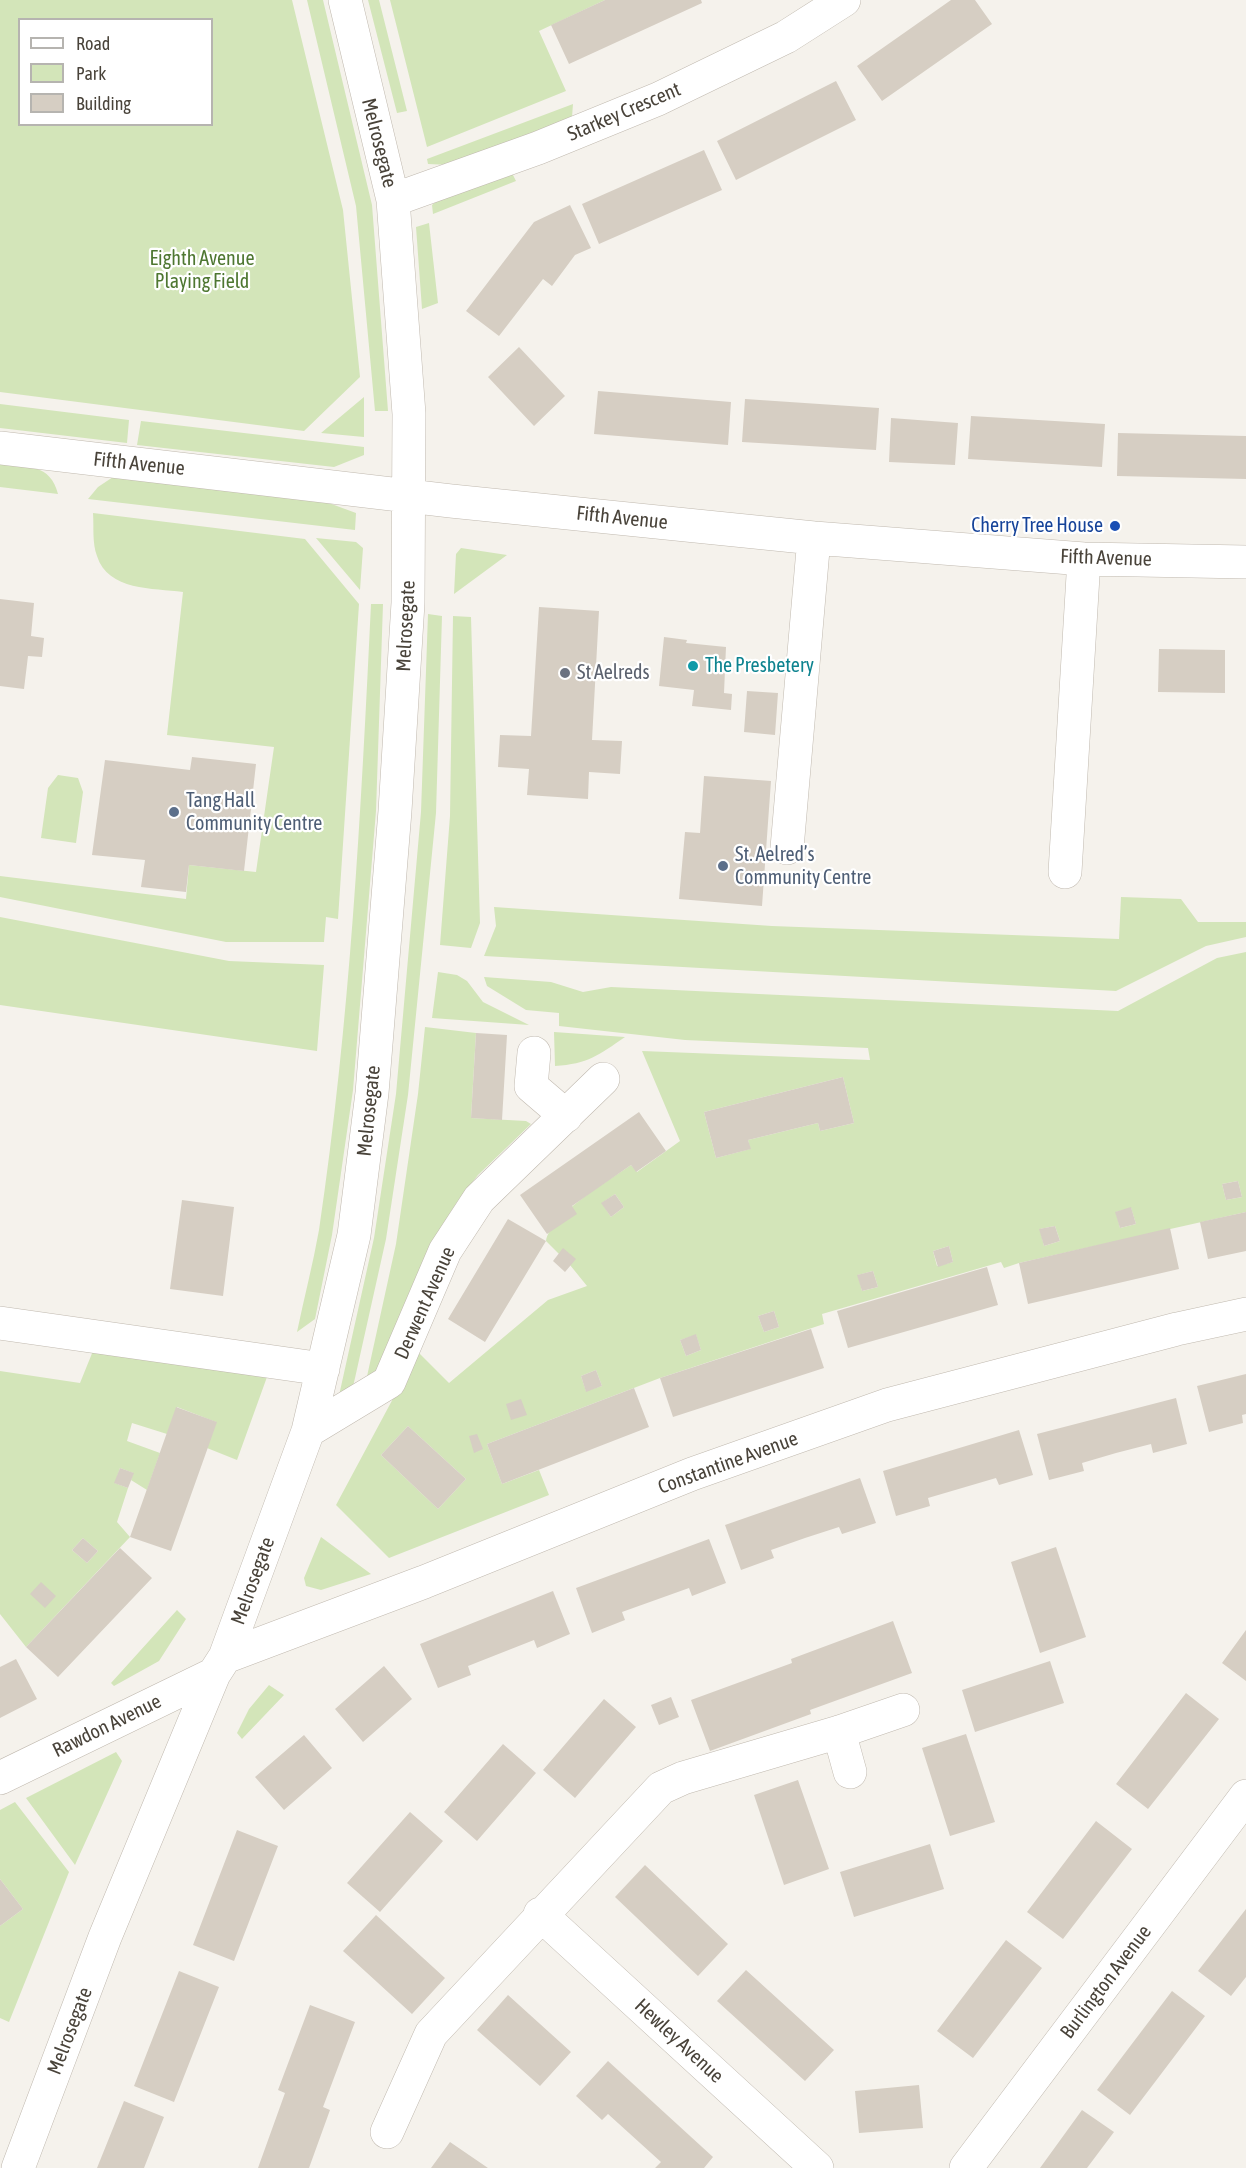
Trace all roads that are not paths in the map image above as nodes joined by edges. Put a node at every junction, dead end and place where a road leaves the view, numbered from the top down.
1 (345, 0) edge
2 (844, 0) edge
3 (393, 200) junction
4 (0, 447) edge
5 (409, 496) junction
6 (814, 538) junction
7 (1084, 559) junction
8 (1246, 562) edge
9 (787, 848) dead end
10 (1065, 872) dead end
11 (534, 1053) dead end
12 (603, 1078) dead end
13 (566, 1116) junction
14 (1246, 1314) edge
15 (0, 1323) edge
16 (323, 1369) junction
17 (308, 1431) junction
18 (219, 1665) junction
19 (903, 1710) dead end
20 (839, 1732) junction
21 (850, 1772) dead end
22 (0, 1778) edge
23 (1246, 1796) edge
24 (540, 1914) junction
25 (387, 2132) dead end
26 (18, 2168) edge
27 (817, 2168) edge
28 (966, 2168) edge

1 - 3 street, Melrosegate
2 - 3 street, Starkey Crescent
3 - 5 street, Melrosegate
4 - 5 street, Fifth Avenue
5 - 6 street, Fifth Avenue
5 - 16 street, Melrosegate
6 - 7 street, Fifth Avenue
6 - 9 street
7 - 8 street, Fifth Avenue
7 - 10 street
11 - 13 street
12 - 13 street, Derwent Avenue
13 - 17 street, Derwent Avenue
14 - 18 street, Constantine Avenue
15 - 16 street
16 - 17 street, Melrosegate
17 - 18 street, Melrosegate
18 - 22 street, Rawdon Avenue
18 - 26 street, Melrosegate
19 - 20 street
20 - 21 street
20 - 24 street
23 - 28 street, Burlington Avenue
24 - 25 street
24 - 27 street, Hewley Avenue

